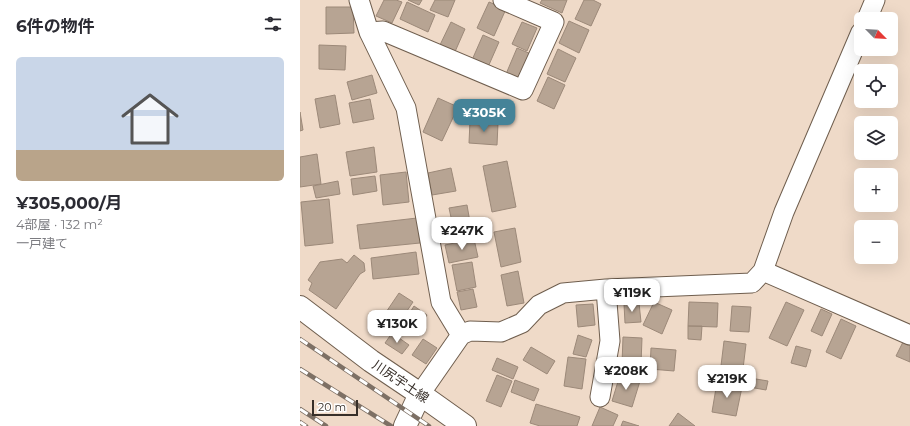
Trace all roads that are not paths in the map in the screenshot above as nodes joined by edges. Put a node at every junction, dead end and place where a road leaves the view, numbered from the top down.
1 (359, 0) edge
2 (503, 0) edge
3 (875, 0) edge
4 (870, 12) edge
5 (369, 32) junction
6 (854, 48) edge
7 (763, 271) junction
8 (606, 289) junction
9 (300, 307) edge
10 (461, 335) junction
11 (910, 335) edge
12 (420, 394) junction
13 (600, 397) dead end
14 (405, 426) edge
15 (464, 426) edge

1 - 5 street
2 - 5 street
3 - 4 street
5 - 10 street
6 - 7 street
7 - 8 street
7 - 11 street
8 - 10 street
8 - 13 street
9 - 12 main road, 川尻宇土線
10 - 12 street
12 - 14 main road
12 - 15 main road, 川尻宇土線

